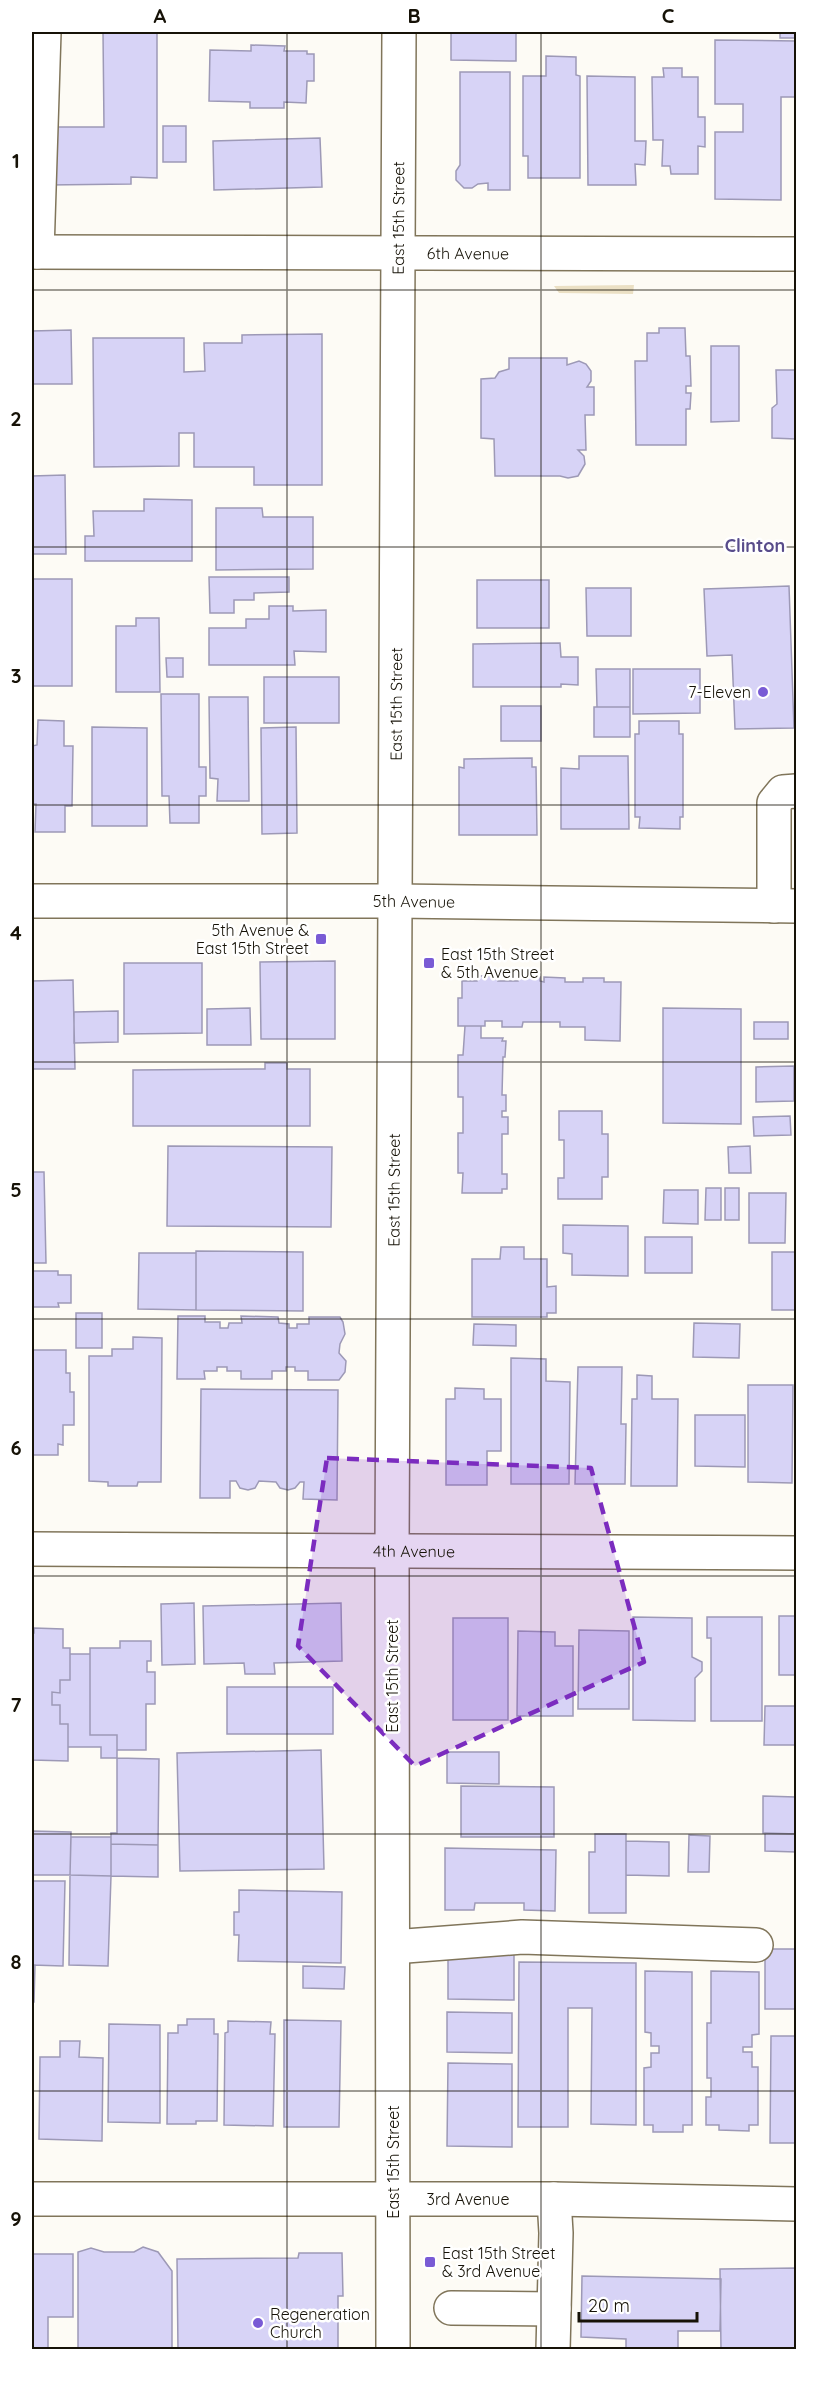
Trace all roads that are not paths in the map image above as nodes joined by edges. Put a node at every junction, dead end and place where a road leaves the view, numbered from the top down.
1 (44, 32) edge
2 (399, 32) edge
3 (34, 252) edge
4 (398, 254) junction
5 (796, 254) edge
6 (796, 791) edge
7 (32, 901) edge
8 (396, 901) junction
9 (785, 906) edge
10 (32, 1550) edge
11 (392, 1550) junction
12 (796, 1553) edge
13 (756, 1945) dead end
14 (393, 1947) junction
15 (393, 2198) junction
16 (32, 2199) edge
17 (554, 2199) junction
18 (796, 2204) edge
19 (451, 2308) dead end
20 (554, 2309) junction
21 (393, 2349) edge
22 (553, 2349) edge

1 - 3 street
2 - 4 street, East 15th Street
3 - 4 street, 6th Avenue
4 - 5 street, 6th Avenue
4 - 8 street, East 15th Street
6 - 9 street
7 - 8 street, 5th Avenue
8 - 9 street, 5th Avenue
8 - 11 street, East 15th Street
10 - 11 street, 4th Avenue
11 - 12 street, 4th Avenue
11 - 14 street, East 15th Street
13 - 14 street
14 - 15 street, East 15th Street
15 - 16 street, 3rd Avenue
15 - 17 street, 3rd Avenue
15 - 21 street, East 15th Street
17 - 18 street, 3rd Avenue
17 - 20 street
19 - 20 street
20 - 22 street

